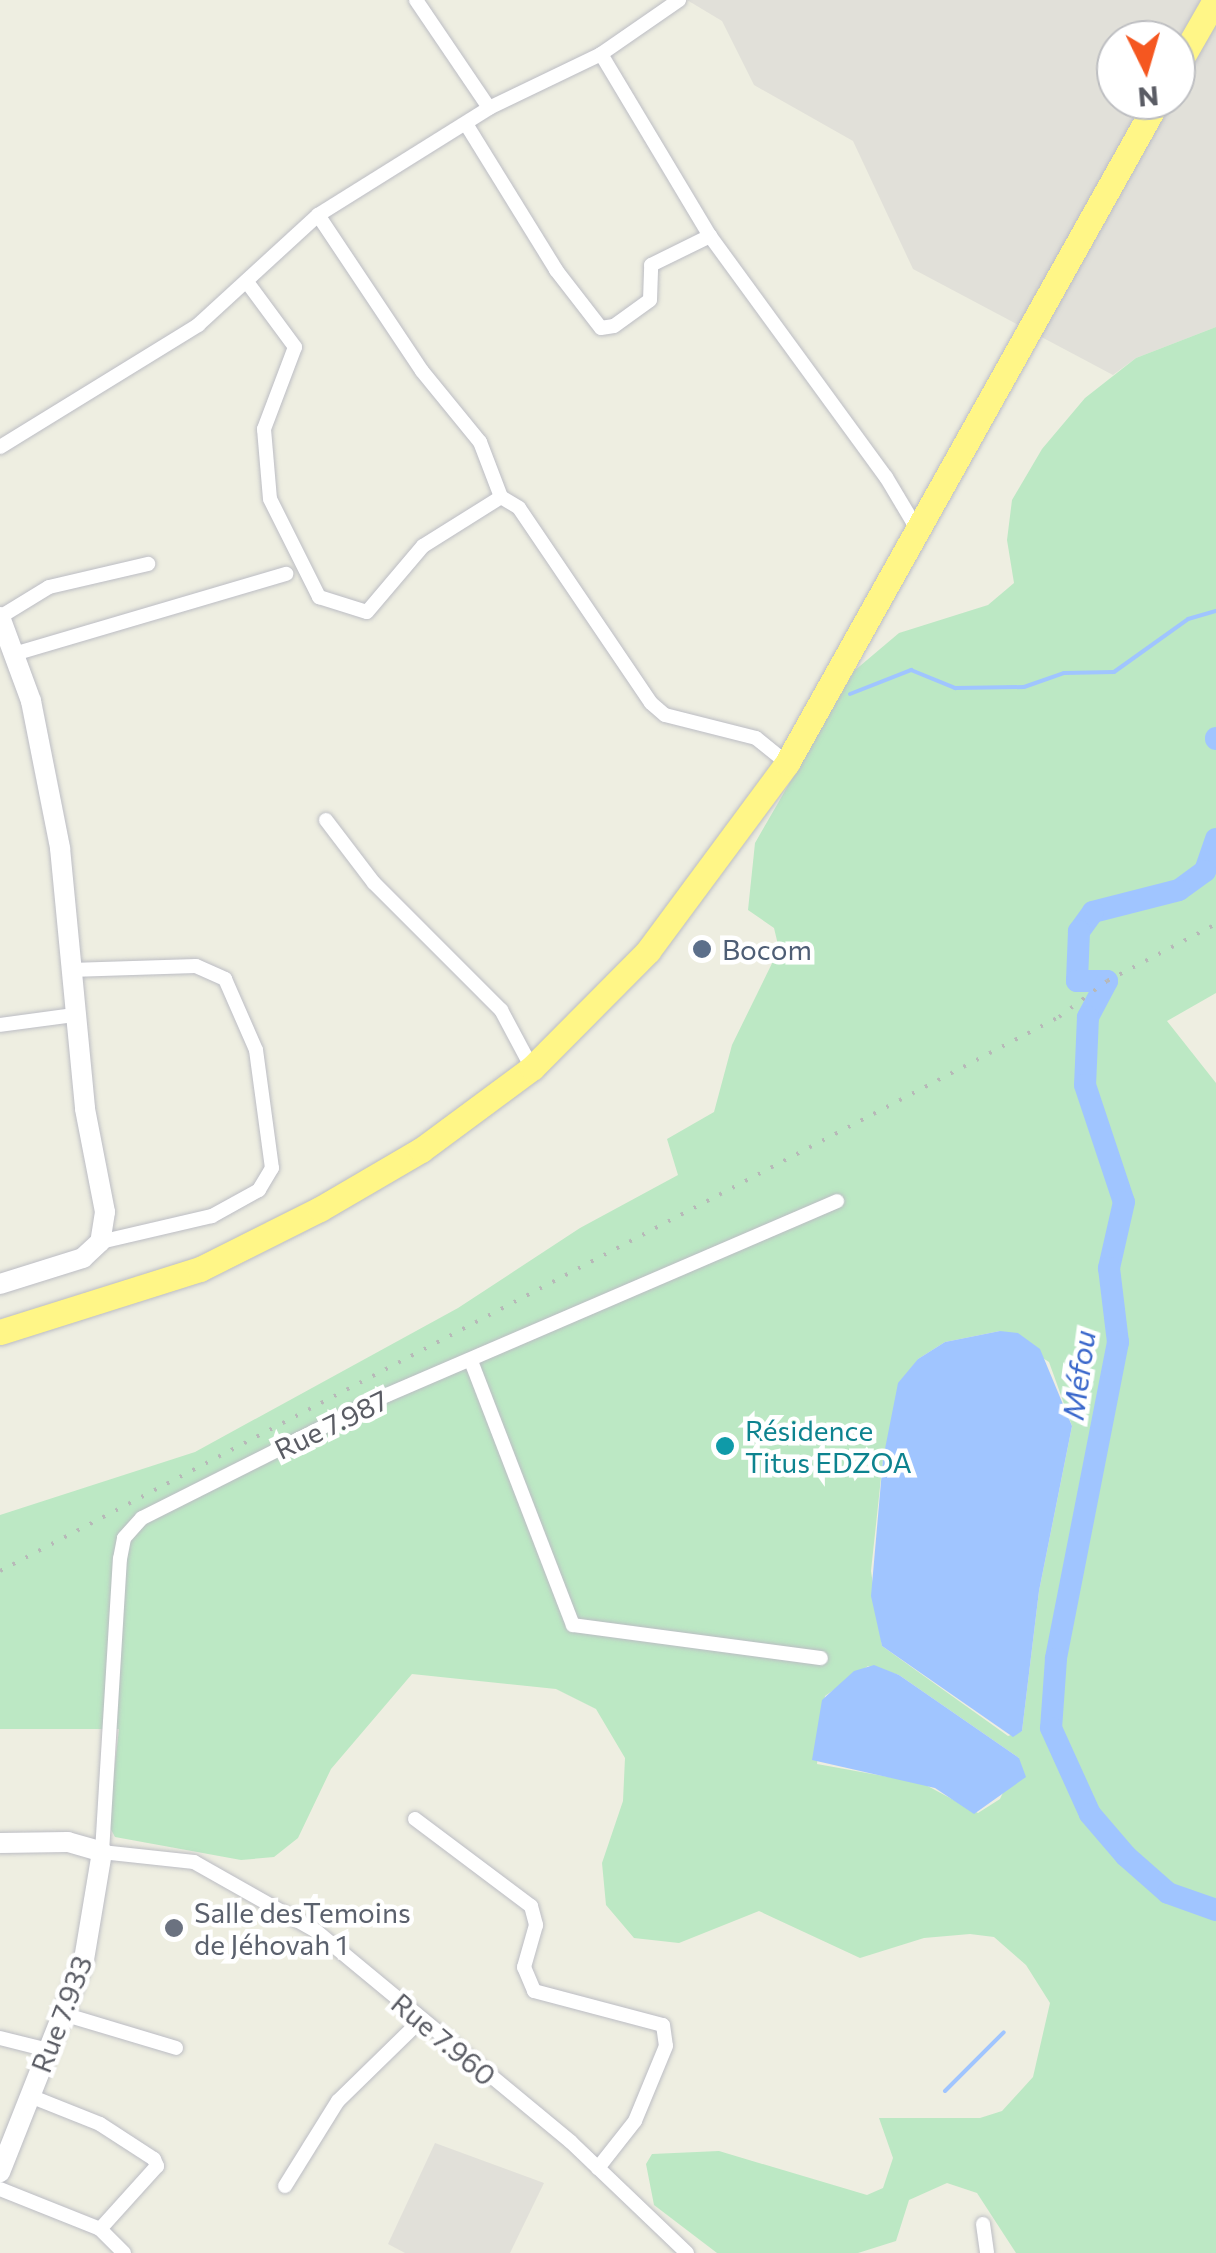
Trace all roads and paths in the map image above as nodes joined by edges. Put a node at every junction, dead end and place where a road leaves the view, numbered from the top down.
1 (416, 0) edge
2 (679, 0) edge
3 (1215, 0) edge
4 (1196, 33) edge
5 (601, 54) junction
6 (489, 108) junction
7 (1147, 120) edge
8 (466, 124) junction
9 (318, 215) junction
10 (710, 236) junction
11 (247, 282) junction
12 (0, 447) edge
13 (502, 497) junction
14 (916, 529) junction
15 (148, 564) dead end
16 (286, 574) dead end
17 (0, 617) edge
18 (14, 654) junction
19 (787, 763) junction
20 (326, 820) dead end
21 (70, 970) junction
22 (74, 1015) junction
23 (0, 1024) edge
24 (532, 1068) junction
25 (836, 1200) dead end
26 (100, 1242) junction
27 (0, 1284) edge
28 (0, 1332) edge
29 (471, 1361) junction
30 (822, 1658) dead end
31 (415, 1819) dead end
32 (0, 1843) edge
33 (102, 1852) junction
34 (64, 2014) junction
35 (422, 2019) junction
36 (0, 2038) edge
37 (176, 2048) dead end
38 (48, 2050) junction
39 (30, 2096) junction
40 (598, 2168) junction
41 (0, 2172) edge
42 (284, 2186) dead end
43 (0, 2190) edge
44 (982, 2224) dead end
45 (100, 2229) junction
46 (124, 2253) edge
47 (687, 2253) edge
48 (987, 2253) edge

1 - 6 street
2 - 5 street
3 - 4 highway
5 - 6 street
5 - 10 street
6 - 8 street
7 - 14 highway
8 - 9 street
8 - 10 street
9 - 11 street
9 - 13 street
10 - 14 street
11 - 12 street
11 - 13 street
13 - 19 street
14 - 19 highway
15 - 17 street
16 - 18 street
17 - 18 street
18 - 21 street
19 - 24 highway
20 - 24 street
21 - 22 street
21 - 26 street
22 - 23 street
22 - 26 street
24 - 28 highway
25 - 29 street, Rue 7.987
26 - 27 street
29 - 30 street
29 - 33 street, Rue 7.987
31 - 40 street
32 - 33 street, Rue 7.960
33 - 34 street, Rue 7.933
33 - 35 street, Rue 7.960
34 - 37 street
34 - 38 street, Rue 7.933
35 - 40 street, Rue 7.960
35 - 42 street
36 - 38 street
38 - 39 street, Rue 7.933
39 - 41 street, Rue 7.933
39 - 45 street
40 - 47 street, Rue 7.960
43 - 45 street
44 - 48 street
45 - 46 street

